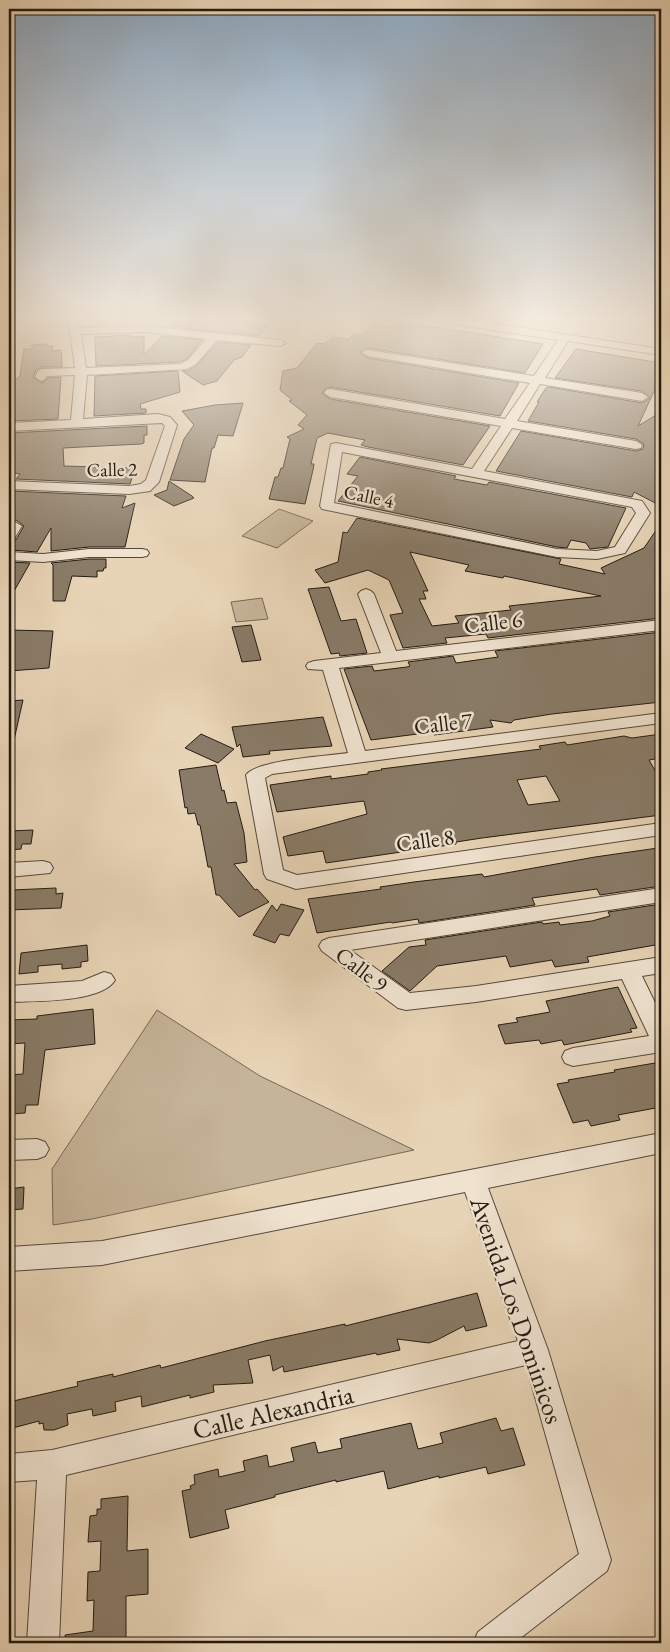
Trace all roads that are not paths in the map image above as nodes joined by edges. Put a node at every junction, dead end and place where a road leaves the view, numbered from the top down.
1 (80, 394) edge
2 (336, 394) edge
3 (528, 394) edge
4 (624, 394) edge
5 (642, 397) dead end
6 (79, 422) junction
7 (509, 424) junction
8 (9, 427) edge
9 (636, 445) dead end
10 (476, 473) junction
11 (9, 485) edge
12 (142, 553) dead end
13 (9, 556) edge
14 (366, 594) dead end
15 (661, 625) edge
16 (390, 656) junction
17 (661, 718) edge
18 (358, 757) junction
19 (259, 797) joint
20 (661, 829) edge
21 (43, 868) dead end
22 (9, 870) edge
23 (661, 895) edge
24 (661, 965) edge
25 (628, 970) junction
26 (104, 980) dead end
27 (9, 994) edge
28 (661, 1037) edge
29 (661, 1042) edge
30 (573, 1057) dead end
31 (661, 1143) edge
32 (37, 1149) dead end
33 (9, 1150) edge
34 (473, 1180) junction
35 (9, 1259) edge
36 (535, 1350) junction
37 (52, 1464) junction
38 (9, 1468) edge
39 (43, 1643) edge
40 (489, 1643) edge

1 - 6 street
2 - 7 street
3 - 7 street
4 - 5 street
6 - 8 street
6 - 11 street, Calle 2
7 - 9 street
7 - 10 street
10 - 10 street, Calle 4
12 - 13 street
14 - 16 street
15 - 16 street, Calle 6
16 - 18 street, Calle 6
17 - 18 street, Calle 7
18 - 19 street, Calle 7
19 - 20 street, Calle 8
21 - 22 street
23 - 25 street, Calle 9
24 - 25 street, Calle 9
25 - 28 street
26 - 27 street
29 - 30 street
31 - 34 street
32 - 33 street
34 - 35 street, Avenida Los Dominicos
34 - 36 street, Avenida Los Dominicos
36 - 37 street, Calle Alexandria
36 - 40 street, Avenida Los Dominicos
37 - 38 street, Calle Alexandria
37 - 39 street

